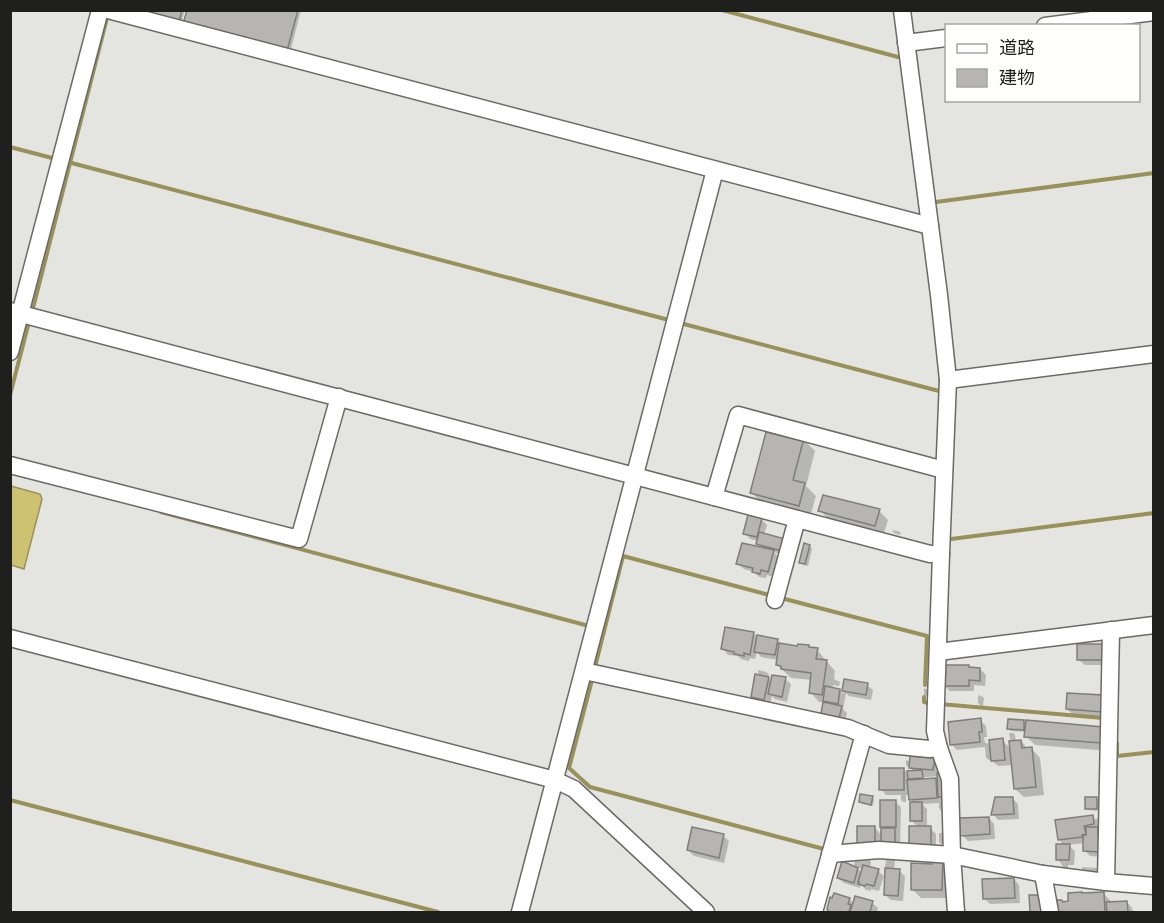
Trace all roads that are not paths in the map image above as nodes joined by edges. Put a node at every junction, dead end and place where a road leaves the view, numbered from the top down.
1 (902, 10) edge
2 (107, 11) edge
3 (1154, 12) edge
4 (1061, 24) edge
5 (945, 38) edge
6 (906, 43) junction
7 (715, 170) junction
8 (930, 226) junction
9 (23, 314) edge
10 (10, 352) edge
11 (1154, 354) edge
12 (948, 380) junction
13 (339, 397) junction
14 (10, 465) edge
15 (944, 470) junction
16 (634, 476) junction
17 (714, 497) junction
18 (797, 519) junction
19 (940, 554) junction
20 (775, 600) dead end
21 (1154, 625) edge
22 (1111, 630) junction
23 (10, 638) edge
24 (938, 652) junction
25 (584, 670) junction
26 (864, 734) junction
27 (939, 748) junction
28 (555, 780) junction
29 (830, 854) junction
30 (952, 855) junction
31 (1043, 874) junction
32 (1106, 882) junction
33 (1154, 886) edge
34 (520, 912) edge
35 (706, 912) edge
36 (814, 912) edge
37 (956, 912) edge
38 (1050, 912) edge

1 - 6 street
2 - 7 street
2 - 9 street
3 - 4 street
5 - 6 street
6 - 8 street
7 - 8 street
7 - 16 street
8 - 12 street
9 - 10 street
9 - 13 street
11 - 12 street
12 - 15 street
13 - 14 street
13 - 16 street
15 - 17 street
15 - 19 street
16 - 17 street
16 - 25 street
17 - 18 street
18 - 19 street
18 - 20 street
19 - 24 street
21 - 22 street
22 - 24 street
22 - 32 street
23 - 28 street
24 - 27 street
25 - 26 street
25 - 28 street
26 - 27 street
26 - 29 street
27 - 30 street
28 - 34 street
28 - 35 street
29 - 30 street
29 - 36 street
30 - 31 street
30 - 37 street
31 - 32 street
31 - 38 street
32 - 33 street

